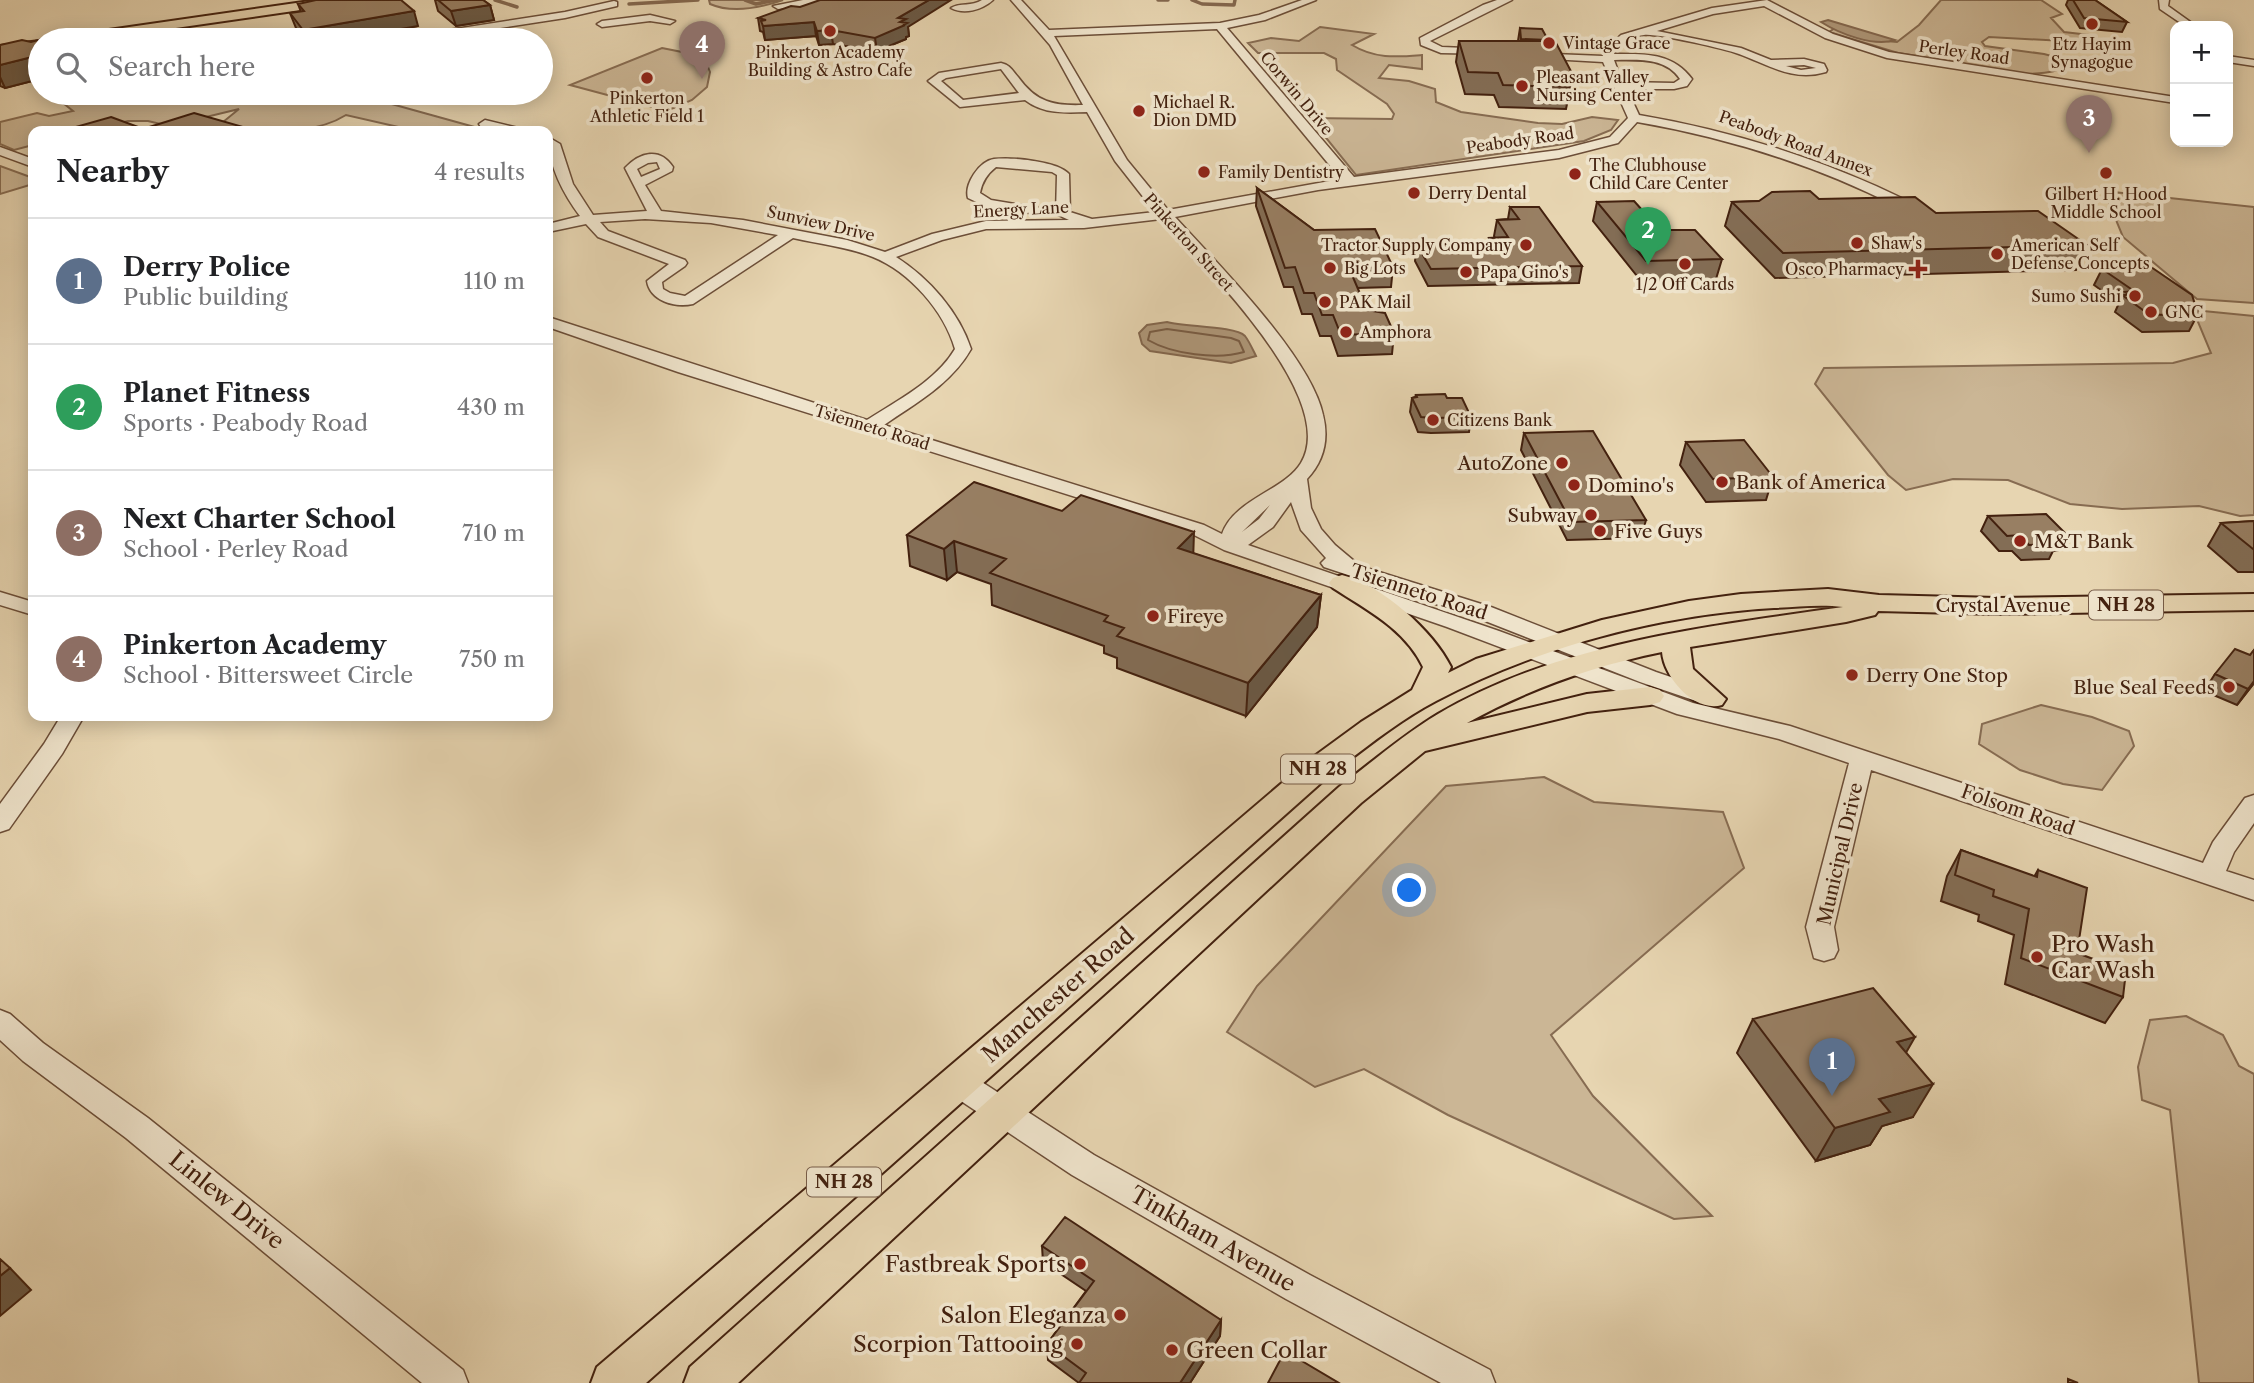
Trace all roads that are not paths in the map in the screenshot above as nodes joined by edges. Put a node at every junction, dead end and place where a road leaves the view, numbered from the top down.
1 (342, 0) edge
2 (988, 0) edge
3 (1016, 0) edge
4 (1311, 0) edge
5 (1507, 0) edge
6 (2164, 0) edge
7 (826, 1) edge
8 (1762, 1) edge
9 (847, 3) edge
10 (614, 4) dead end
11 (778, 6) dead end
12 (956, 8) dead end
13 (670, 21) dead end
14 (2184, 21) edge
15 (1220, 26) junction
16 (605, 27) dead end
17 (150, 28) edge
18 (484, 28) edge
19 (1645, 31) junction
20 (1047, 33) junction
21 (1505, 53) edge
22 (1518, 54) edge
23 (1607, 58) junction
24 (2233, 60) edge
25 (2254, 62) edge
26 (1769, 63) dead end
27 (1620, 85) junction
28 (1026, 96) junction
29 (2170, 99) edge
30 (1092, 108) junction
31 (1634, 118) junction
32 (485, 124) dead end
33 (493, 126) edge
34 (553, 144) edge
35 (0, 151) edge
36 (28, 161) edge
37 (1350, 181) junction
38 (638, 183) dead end
39 (1903, 204) edge
40 (1063, 214) junction
41 (656, 215) junction
42 (1164, 215) junction
43 (589, 219) junction
44 (1091, 223) junction
45 (553, 227) edge
46 (791, 233) junction
47 (884, 257) junction
48 (553, 324) edge
49 (870, 426) junction
50 (1293, 483) junction
51 (1237, 538) junction
52 (1352, 578) junction
53 (0, 598) edge
54 (2254, 602) edge
55 (1879, 603) junction
56 (28, 607) edge
57 (1677, 641) junction
58 (1530, 650) junction
59 (1565, 653) junction
60 (1601, 658) junction
61 (1423, 696) junction
62 (1650, 696) junction
63 (1712, 699) junction
64 (69, 721) edge
65 (1782, 732) junction
66 (1412, 746) junction
67 (1862, 758) junction
68 (2254, 804) edge
69 (0, 823) edge
70 (2211, 875) junction
71 (2254, 890) edge
72 (1824, 950) dead end
73 (0, 1022) edge
74 (957, 1082) junction
75 (1002, 1111) junction
76 (450, 1383) edge
77 (613, 1383) edge
78 (706, 1383) edge
79 (1477, 1383) edge

1 - 17 main road
2 - 12 street
3 - 20 street, Pinkerton Street
4 - 15 street
5 - 21 street
6 - 14 street
7 - 9 street
7 - 11 street
8 - 19 street
8 - 29 street, Perley Road
10 - 18 street
13 - 16 street
15 - 20 street
15 - 37 street, Corwin Drive
19 - 23 street
19 - 26 street
20 - 30 street, Pinkerton Street
22 - 23 street
23 - 27 street
23 - 27 street
24 - 25 street
27 - 31 street
28 - 28 street
28 - 30 street
30 - 42 street, Pinkerton Street
31 - 37 street, Peabody Road
31 - 39 street, Peabody Road Annex
32 - 33 street
34 - 43 street
35 - 36 street
37 - 42 street, Peabody Road
38 - 41 street
40 - 40 street
40 - 44 street
41 - 43 street, Sunview Drive
41 - 46 street, Sunview Drive
42 - 44 street, Energy Lane
42 - 50 street, Pinkerton Street
43 - 45 street, Sunview Drive
43 - 46 street
44 - 47 street, Energy Lane
46 - 47 street, Sunview Drive
47 - 49 street, Sunview Drive
48 - 49 street, Tsienneto Road
49 - 51 street, Tsienneto Road
50 - 51 street, Pinkerton Street
50 - 52 street
51 - 52 street, Tsienneto Road
52 - 58 street, Tsienneto Road
52 - 59 street, Tsienneto Road
52 - 61 main road
53 - 56 street
54 - 55 main road, Crystal Avenue / NH 28
55 - 57 main road, Crystal Avenue / NH 28
55 - 59 main road, Crystal Avenue / NH 28
57 - 60 main road, Crystal Avenue / NH 28
57 - 63 main road
58 - 59 main road, Crystal Avenue / NH 28
58 - 61 main road, Manchester Road / NH 28
59 - 60 main road, Crystal Avenue / NH 28
59 - 62 street, Folsom Road
59 - 66 main road, NH 28
60 - 63 street, Folsom Road
61 - 74 main road, Manchester Road / NH 28
62 - 65 street, Folsom Road
62 - 66 main road
63 - 65 street, Folsom Road
64 - 69 street
65 - 67 street, Folsom Road
66 - 75 main road, NH 28
67 - 70 street, Folsom Road
67 - 72 street, Municipal Drive
68 - 70 street
70 - 71 street, Folsom Road
73 - 76 street, Linlew Drive
74 - 75 street, Tinkham Avenue
74 - 77 main road, Manchester Road / NH 28
75 - 78 main road, NH 28
75 - 79 street, Tinkham Avenue

